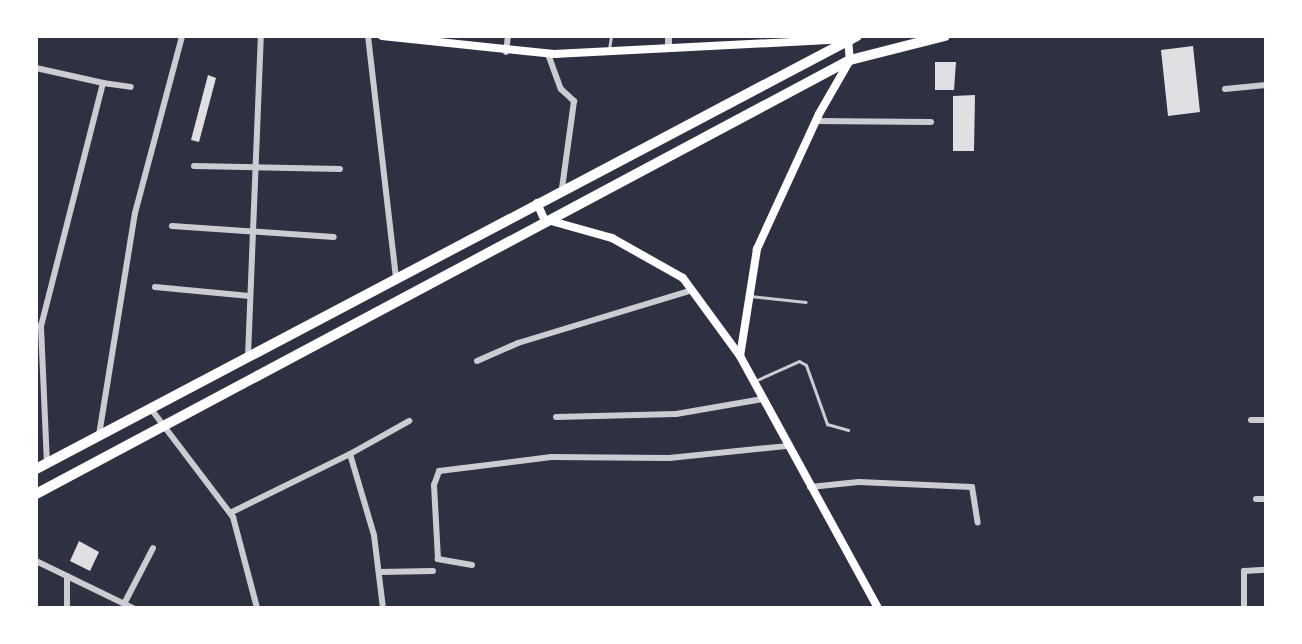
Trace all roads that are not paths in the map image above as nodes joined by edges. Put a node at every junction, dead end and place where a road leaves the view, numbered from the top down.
1 (182, 36) edge
2 (261, 36) edge
3 (368, 36) edge
4 (382, 36) edge
5 (508, 36) edge
6 (611, 36) edge
7 (668, 36) edge
8 (945, 36) edge
9 (393, 37) edge
10 (853, 37) edge
11 (668, 47) junction
12 (506, 52) junction
13 (609, 52) junction
14 (548, 54) junction
15 (850, 60) junction
16 (36, 68) edge
17 (103, 83) junction
18 (1266, 85) edge
19 (131, 87) dead end
20 (1225, 89) dead end
21 (816, 121) junction
22 (931, 122) dead end
23 (194, 166) dead end
24 (255, 167) junction
25 (340, 169) dead end
26 (562, 189) junction
27 (537, 203) junction
28 (544, 219) junction
29 (172, 226) dead end
30 (251, 231) junction
31 (334, 237) dead end
32 (396, 280) junction
33 (155, 287) dead end
34 (692, 290) junction
35 (250, 296) junction
36 (750, 296) junction
37 (806, 302) dead end
38 (38, 326) edge
39 (740, 356) junction
40 (248, 358) junction
41 (477, 361) dead end
42 (754, 382) junction
43 (763, 399) junction
44 (151, 409) junction
45 (556, 417) dead end
46 (1251, 420) dead end
47 (1266, 420) edge
48 (409, 421) dead end
49 (161, 427) junction
50 (848, 430) dead end
51 (99, 437) junction
52 (788, 446) junction
53 (350, 454) junction
54 (47, 464) junction
55 (36, 469) edge
56 (810, 487) junction
57 (36, 494) edge
58 (1256, 499) dead end
59 (1266, 499) edge
60 (230, 513) junction
61 (978, 523) dead end
62 (153, 548) dead end
63 (36, 561) edge
64 (472, 565) dead end
65 (1266, 570) edge
66 (433, 571) dead end
67 (379, 572) junction
68 (67, 576) junction
69 (124, 604) junction
70 (67, 608) edge
71 (133, 608) edge
72 (257, 608) edge
73 (383, 608) edge
74 (878, 608) edge
75 (1244, 608) edge

1 - 51 street
2 - 24 street
3 - 32 street
4 - 9 main road
5 - 12 street
6 - 13 lane
7 - 11 street
8 - 15 highway
9 - 12 main road
10 - 11 main road
10 - 15 main road
10 - 26 highway
11 - 13 main road
12 - 14 main road
13 - 14 main road
14 - 26 street
15 - 21 main road
15 - 28 highway
16 - 17 street
17 - 19 street
17 - 38 street
18 - 20 street
21 - 22 street
21 - 36 main road
23 - 24 street
24 - 25 street
24 - 30 street
26 - 27 highway
27 - 28 main road
27 - 32 highway
28 - 34 main road
28 - 49 highway
29 - 30 street
30 - 31 street
30 - 35 street
32 - 40 highway
33 - 35 street
34 - 39 main road
34 - 41 street
35 - 40 street
36 - 37 lane
36 - 39 main road
38 - 54 street
39 - 42 main road
40 - 44 highway
42 - 43 main road
42 - 50 lane
43 - 45 street
43 - 52 main road
44 - 49 street
44 - 51 highway
46 - 47 street
48 - 53 street
49 - 57 highway
49 - 60 street
51 - 54 highway
52 - 56 main road
52 - 64 street
53 - 60 street
53 - 67 street
54 - 55 highway
56 - 61 street
56 - 74 main road
58 - 59 street
60 - 72 street
62 - 69 street
63 - 68 street
65 - 75 street
66 - 67 street
67 - 73 street
68 - 69 street
68 - 70 street
69 - 71 street

